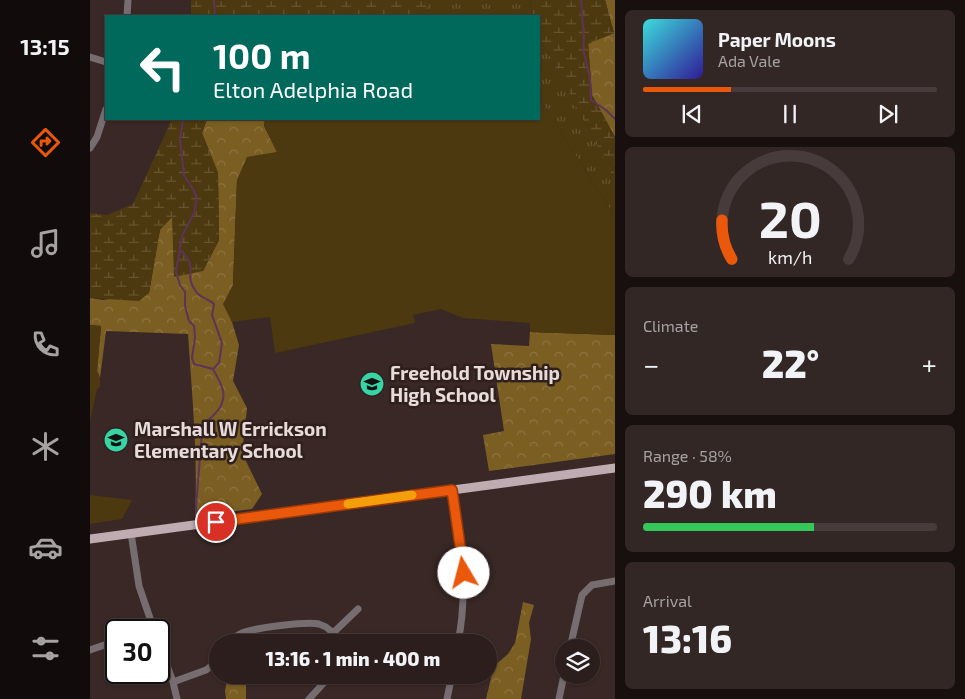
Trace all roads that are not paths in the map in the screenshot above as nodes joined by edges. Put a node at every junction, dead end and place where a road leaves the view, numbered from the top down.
1 (128, 0) edge
2 (127, 15) edge
3 (90, 57) edge
4 (105, 62) edge
5 (105, 112) edge
6 (90, 148) edge
7 (615, 468) edge
8 (452, 490) junction
9 (132, 534) junction
10 (90, 539) edge
11 (615, 581) edge
12 (358, 609) dead end
13 (148, 619) edge
14 (333, 633) joint
15 (241, 634) edge
16 (460, 634) edge
17 (572, 639) edge
18 (105, 645) edge
19 (90, 650) edge
20 (209, 667) edge
21 (170, 674) edge
22 (173, 682) junction
23 (323, 684) edge
24 (450, 684) edge
25 (562, 684) edge
26 (177, 699) edge
27 (309, 699) edge
28 (447, 699) edge
29 (559, 699) edge

1 - 2 street
3 - 4 street
5 - 6 street
7 - 8 main road
8 - 9 main road
8 - 16 street
9 - 10 main road
9 - 13 street
11 - 17 street
12 - 14 street
14 - 15 street
18 - 19 street
20 - 22 street
21 - 22 street
22 - 26 street
23 - 27 street
24 - 28 street
25 - 29 street

